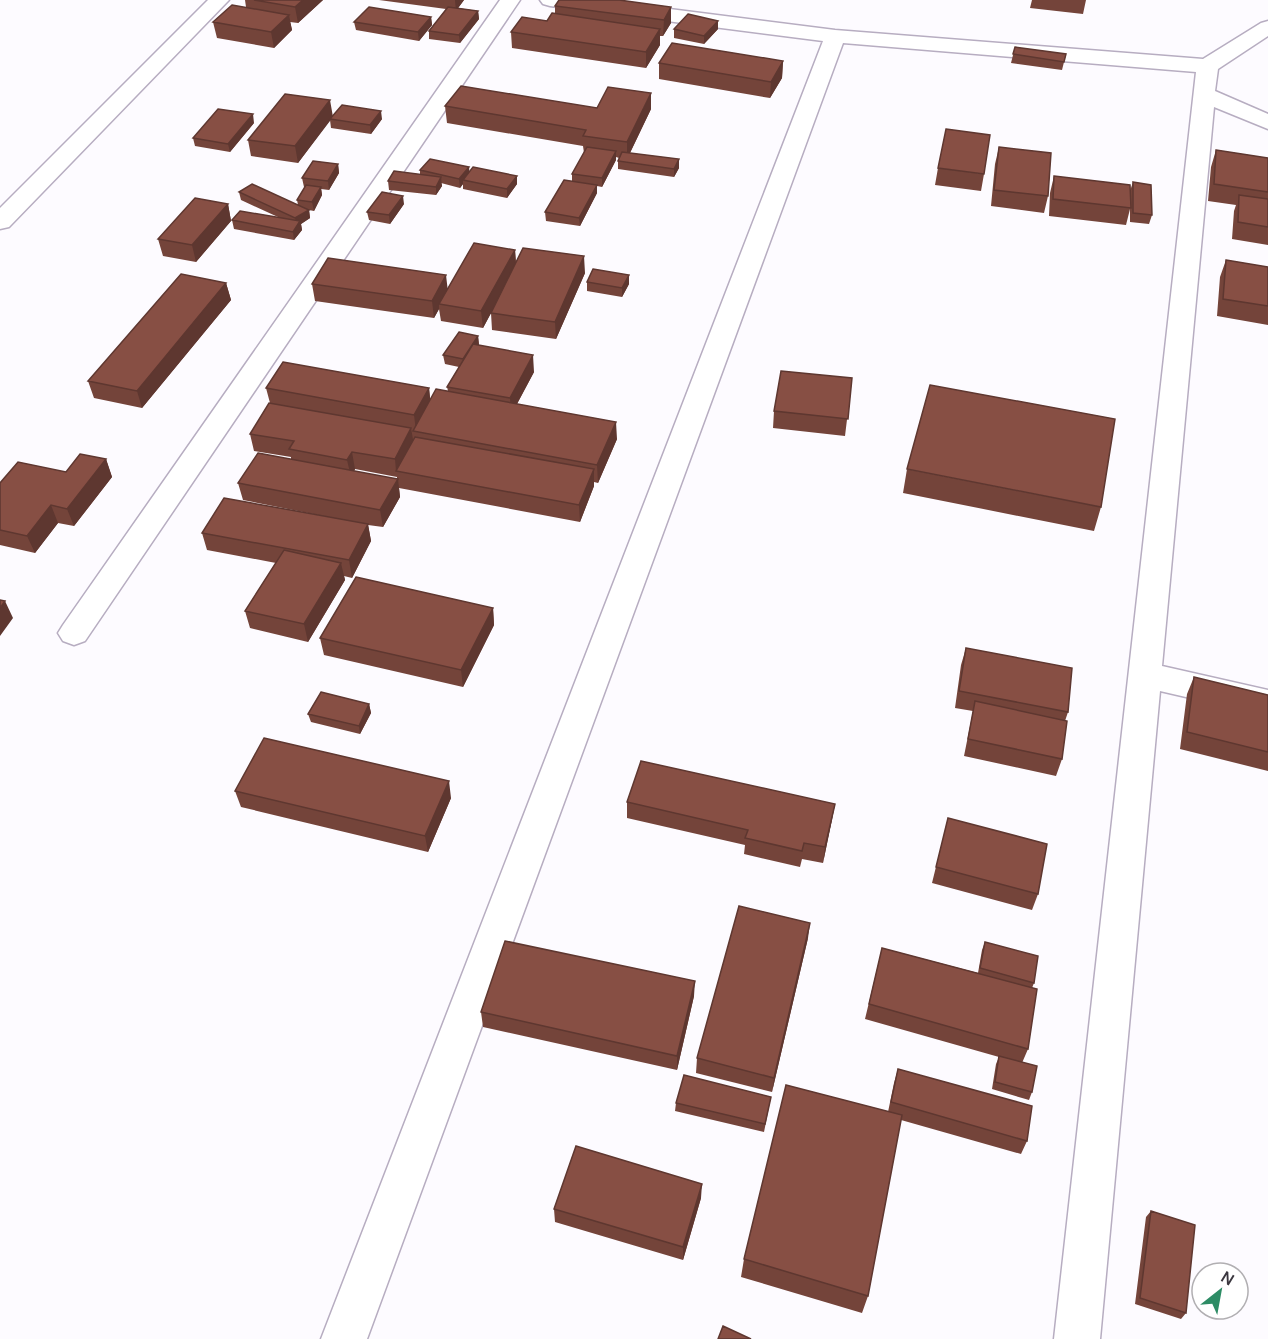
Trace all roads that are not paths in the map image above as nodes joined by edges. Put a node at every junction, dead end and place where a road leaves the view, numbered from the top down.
1 (219, 0) edge
2 (510, 0) edge
3 (550, 0) edge
4 (1268, 27) edge
5 (835, 36) junction
6 (1206, 80) junction
7 (1268, 122) edge
8 (0, 222) edge
9 (74, 633) dead end
10 (1146, 675) junction
11 (1268, 703) edge
12 (344, 1339) edge
13 (1077, 1339) edge

1 - 8 street
2 - 9 street
3 - 5 street
4 - 6 street
5 - 6 street
5 - 12 street
6 - 7 street
6 - 10 street
10 - 11 street
10 - 13 street

